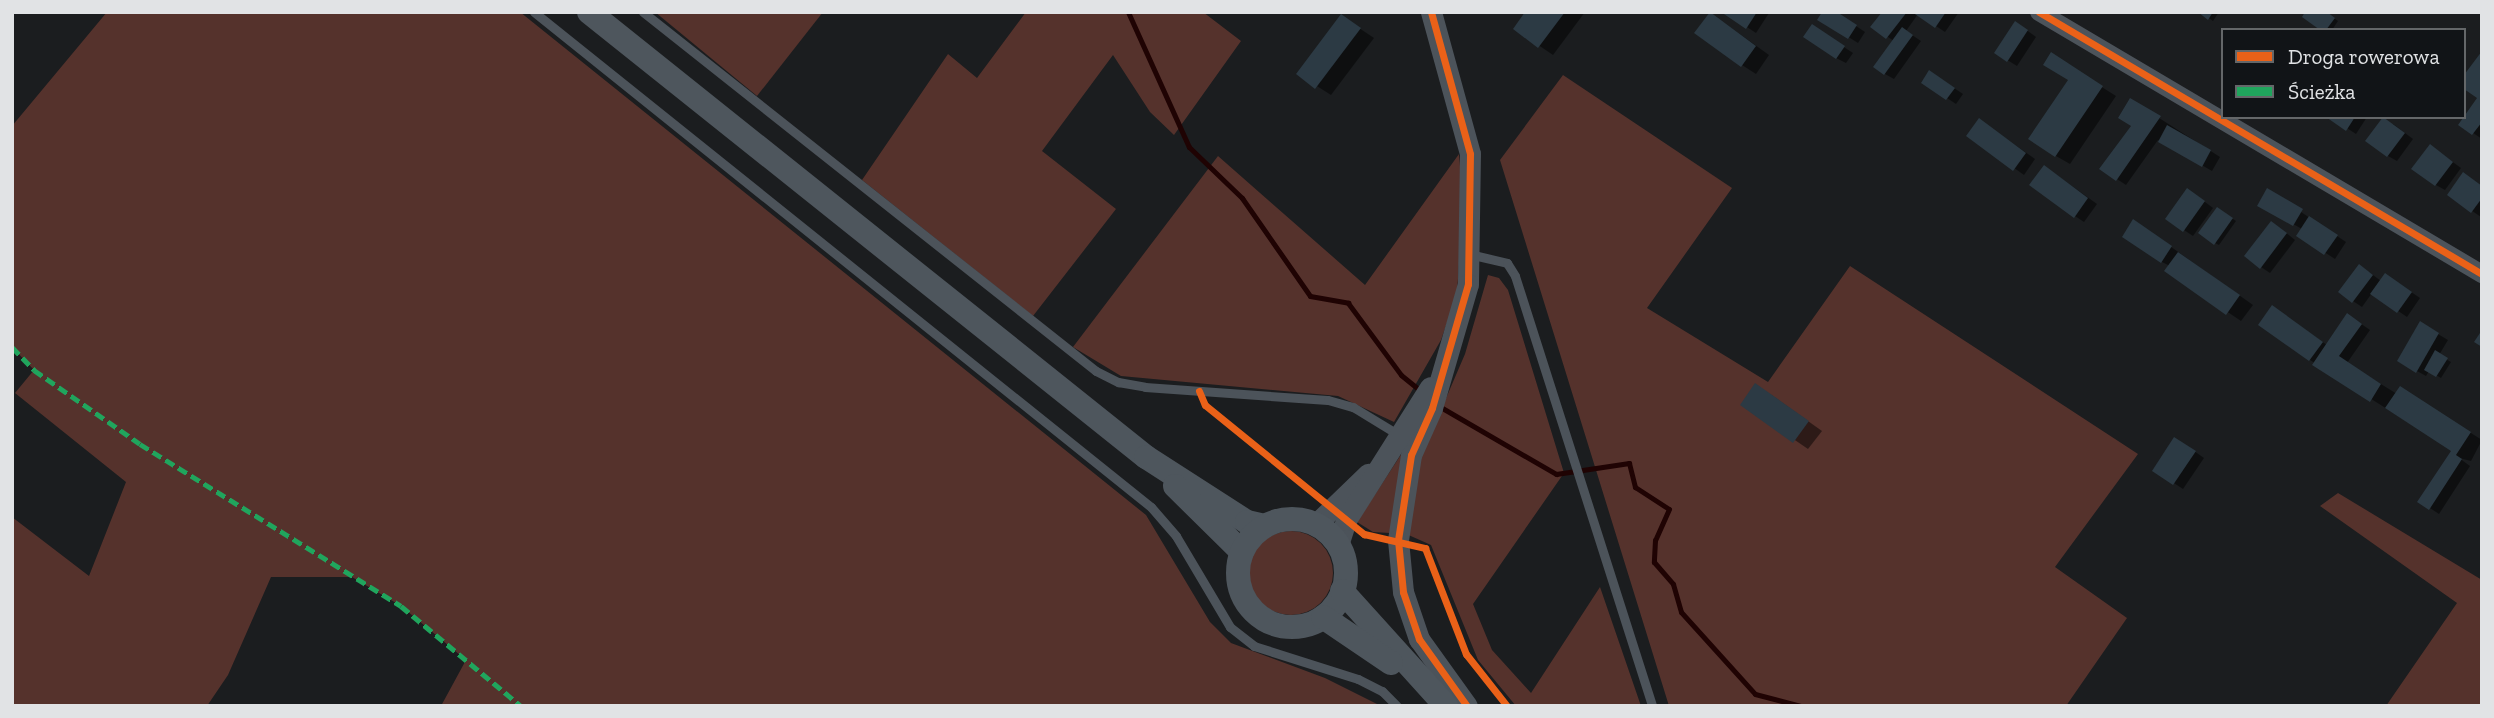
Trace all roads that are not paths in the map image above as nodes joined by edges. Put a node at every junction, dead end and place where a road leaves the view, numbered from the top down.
1 (534, 12) edge
2 (589, 12) edge
3 (643, 12) edge
4 (1431, 12) edge
5 (2039, 12) edge
6 (1469, 254) junction
7 (2482, 274) edge
8 (1429, 399) junction
9 (1400, 435) junction
10 (1146, 457) junction
11 (1382, 460) junction
12 (1315, 524) junction
13 (1265, 526) junction
14 (1338, 545) junction
15 (1242, 552) junction
16 (1342, 591) junction
17 (1323, 617) junction
18 (1441, 701) edge
19 (1397, 706) edge
20 (1467, 706) edge
21 (1652, 706) edge

1 - 19 lane
2 - 10 main road
3 - 9 lane
4 - 6 street
5 - 7 street
6 - 8 street
6 - 21 lane
8 - 9 street
8 - 20 street
9 - 11 street
10 - 13 main road
10 - 15 main road
11 - 12 street
11 - 14 street
12 - 13 main road
12 - 14 main road
13 - 15 main road
14 - 16 main road
15 - 17 main road
16 - 17 main road
16 - 18 main road
17 - 18 main road

